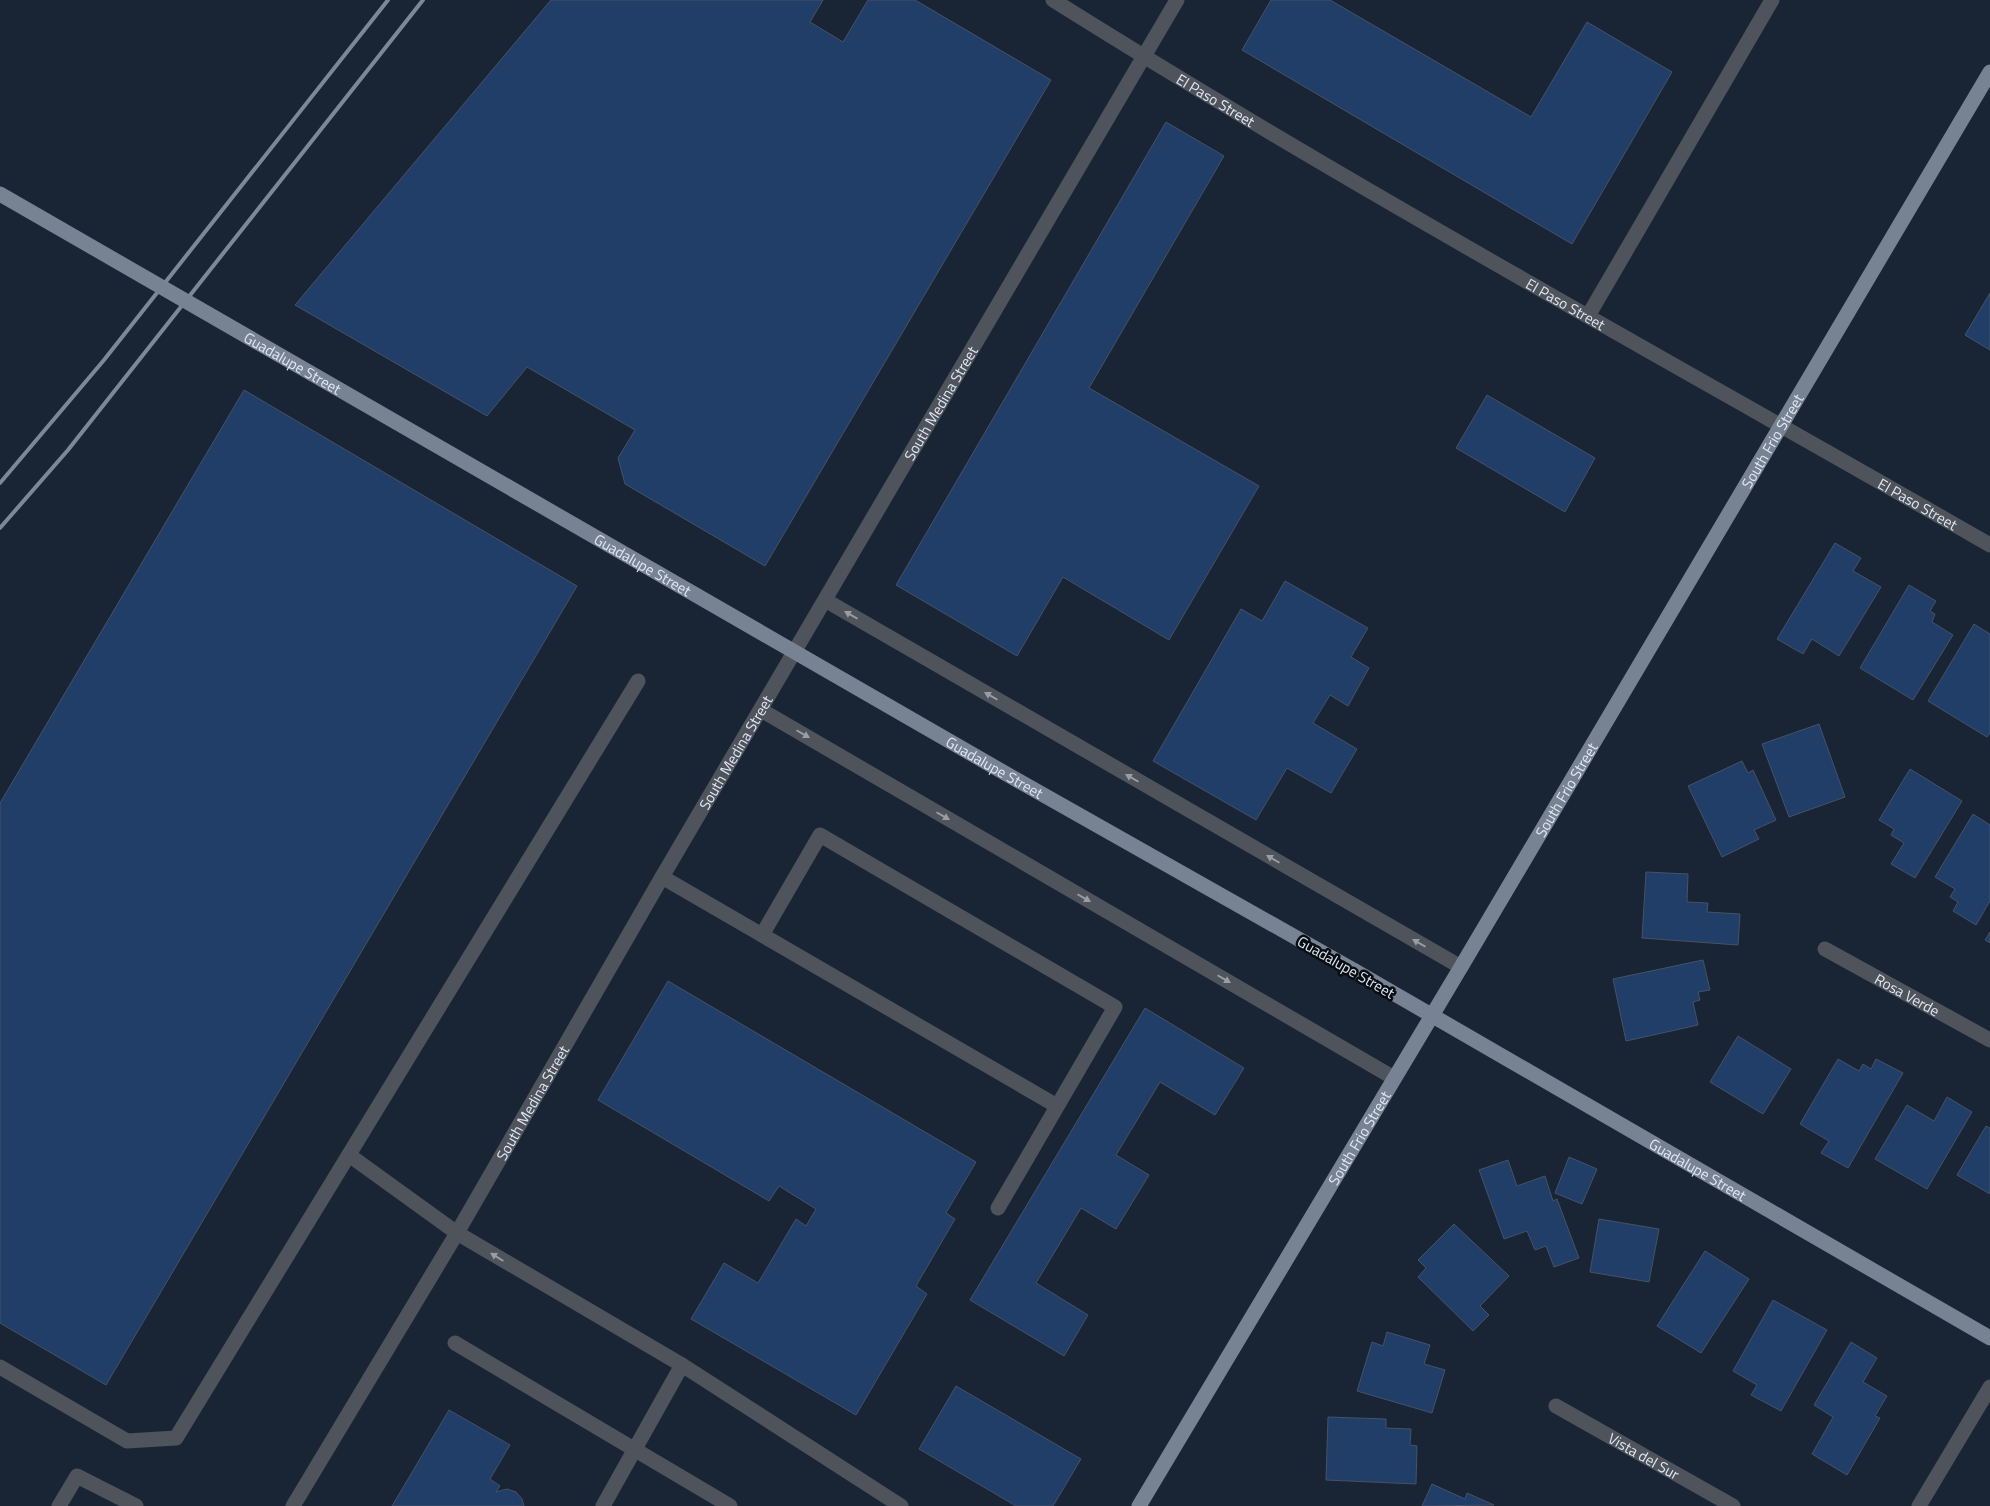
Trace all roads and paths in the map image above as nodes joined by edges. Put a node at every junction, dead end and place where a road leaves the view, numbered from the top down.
1 (1053, 0) edge
2 (1177, 0) edge
3 (1772, 0) edge
4 (1144, 57) junction
5 (1990, 72) edge
6 (0, 194) edge
7 (1588, 316) junction
8 (1782, 426) junction
9 (1990, 546) edge
10 (825, 600) junction
11 (638, 681) dead end
12 (761, 710) junction
13 (662, 877) junction
14 (762, 935) junction
15 (1825, 949) dead end
16 (1461, 967) junction
17 (1430, 1016) junction
18 (1990, 1040) edge
19 (1394, 1078) junction
20 (1057, 1106) junction
21 (349, 1155) junction
22 (998, 1208) dead end
23 (457, 1233) junction
24 (1990, 1338) edge
25 (455, 1343) dead end
26 (682, 1365) junction
27 (0, 1367) edge
28 (1990, 1387) edge
29 (1556, 1406) dead end
30 (636, 1450) junction
31 (60, 1506) edge
32 (136, 1506) edge
33 (293, 1506) edge
34 (603, 1506) edge
35 (730, 1506) edge
36 (901, 1506) edge
37 (1139, 1506) edge
38 (1733, 1506) edge
39 (1918, 1506) edge

1 - 4 street, El Paso Street
2 - 4 street, South Medina Street
3 - 7 street
4 - 7 street, El Paso Street
4 - 10 street, South Medina Street
5 - 8 main road, South Frio Street
6 - 17 main road, Guadalupe Street, bridge
7 - 8 street, El Paso Street
8 - 9 street, El Paso Street
8 - 16 main road, South Frio Street
10 - 12 street, South Medina Street
16 -> 10 street
11 - 21 street
12 - 13 street, South Medina Street
12 -> 19 street
13 - 14 street
13 - 23 street, South Medina Street
14 - 20 street
14 - 20 street
15 - 18 street, Rosa Verde
16 - 17 main road, South Frio Street
17 - 19 main road, South Frio Street
17 - 24 main road, Guadalupe Street
19 - 37 main road, South Frio Street
20 - 22 street
21 - 23 street
21 - 27 street
26 -> 23 street
23 - 33 street, South Medina Street
25 - 30 street
26 - 30 street
26 - 36 street
28 - 39 street
29 - 38 street, Vista del Sur
30 - 34 street
30 - 35 street
31 - 32 street

